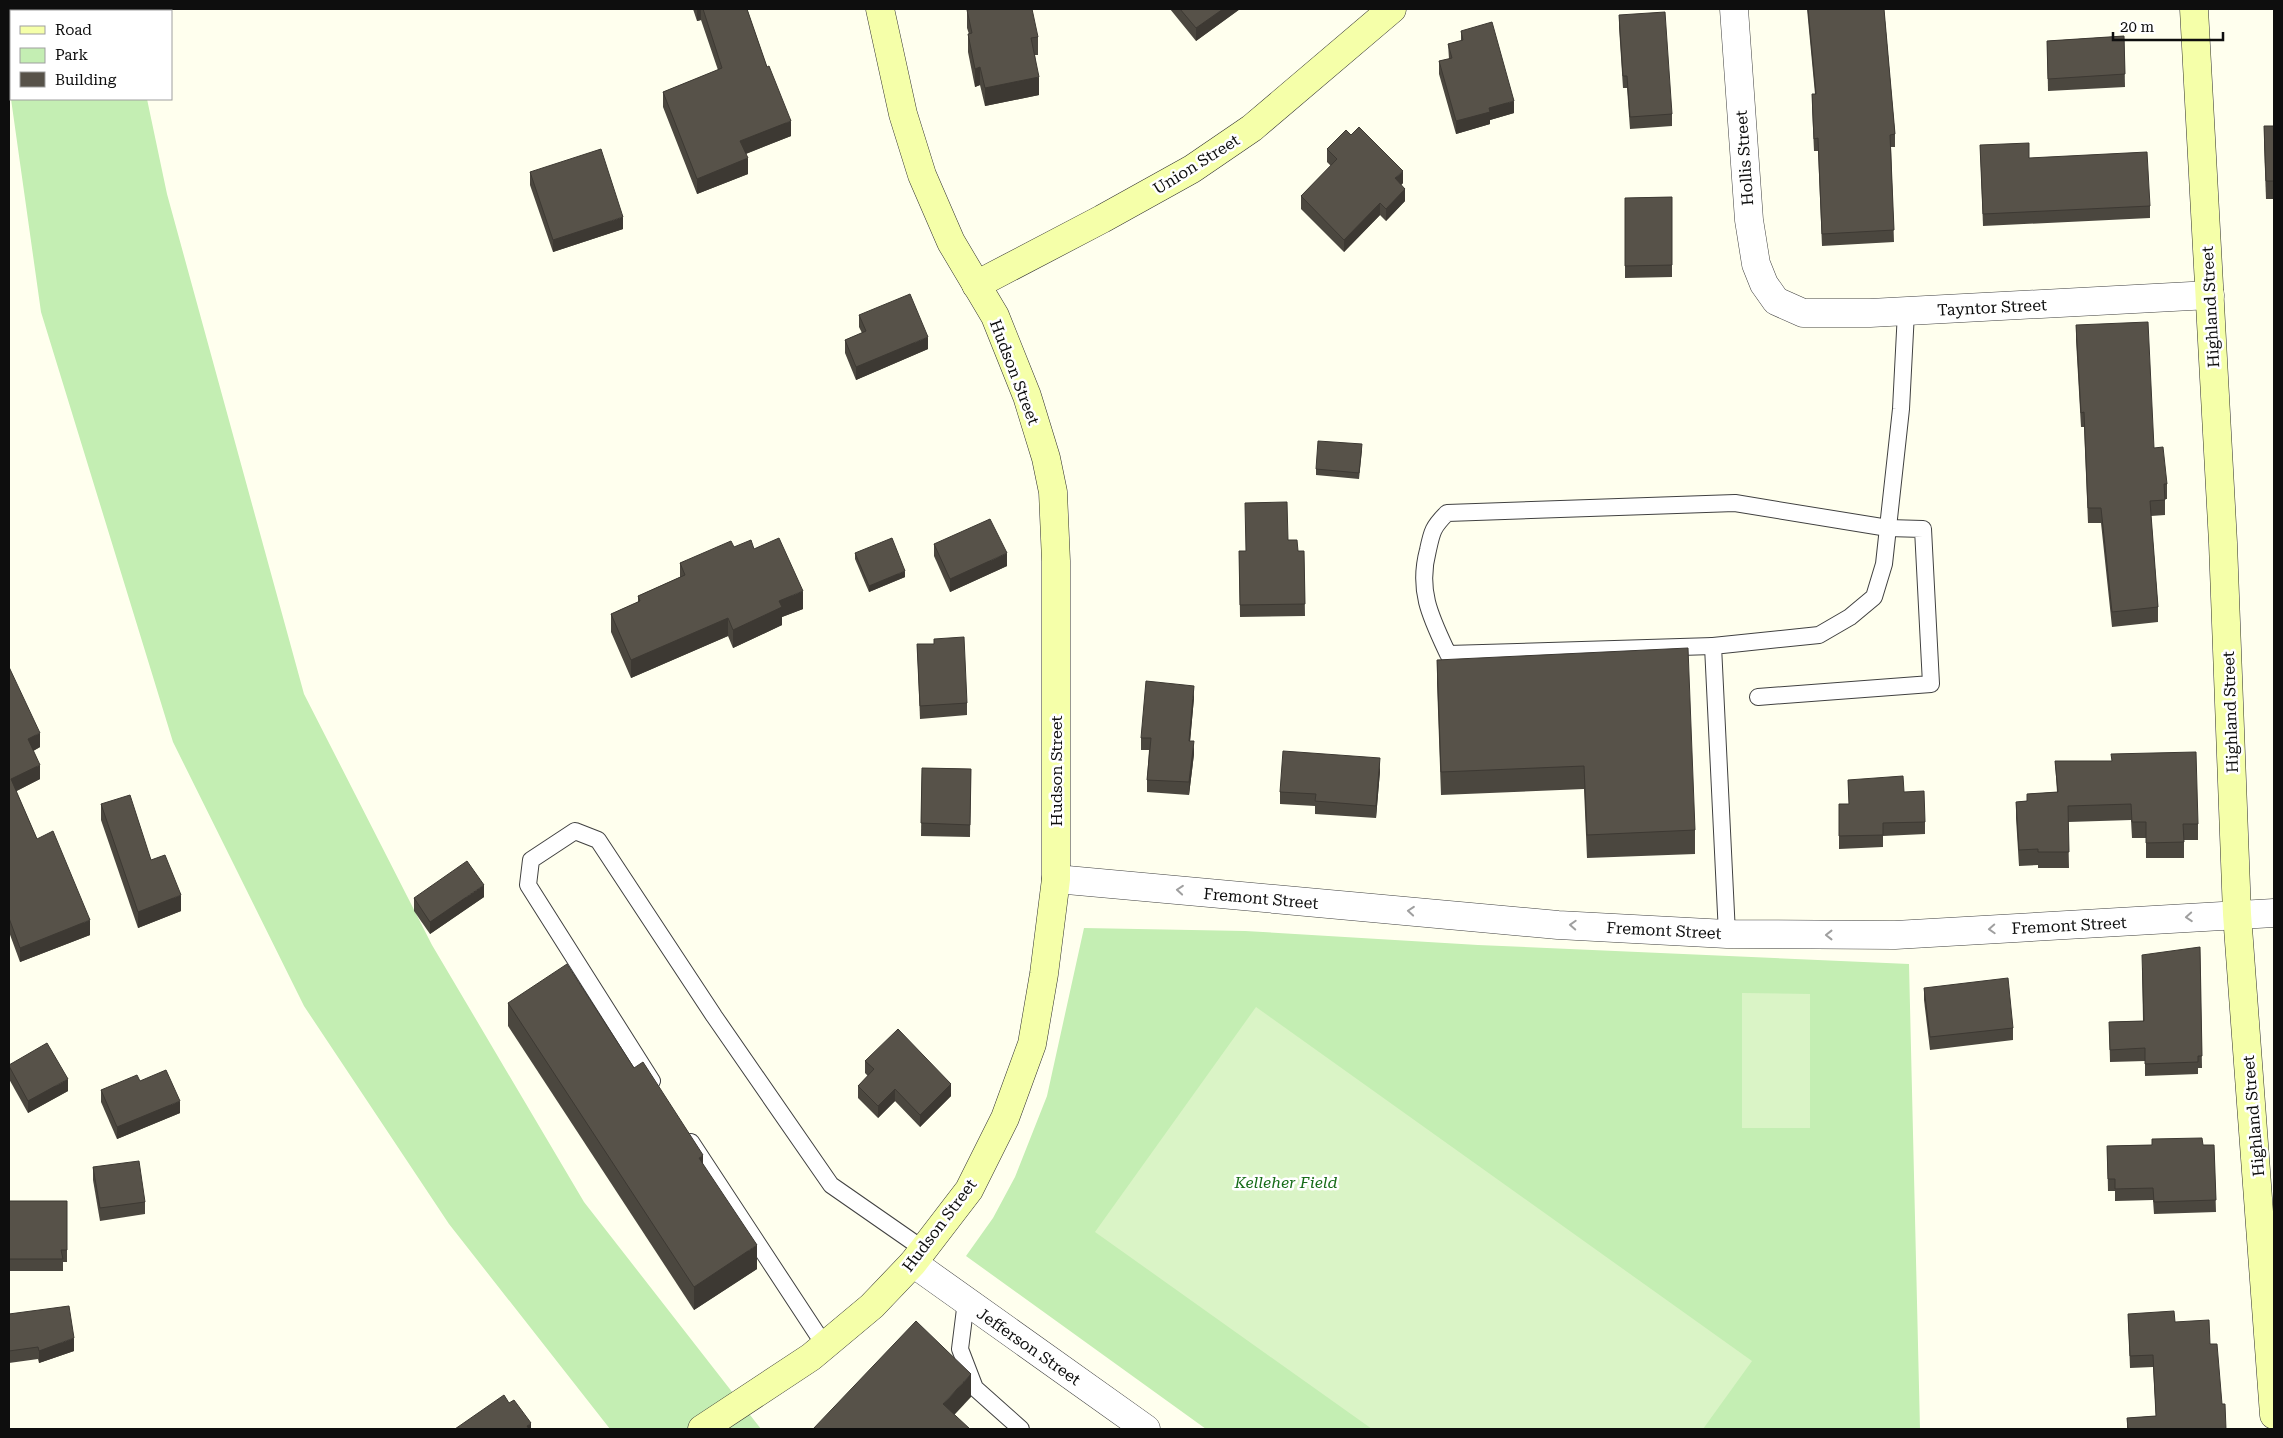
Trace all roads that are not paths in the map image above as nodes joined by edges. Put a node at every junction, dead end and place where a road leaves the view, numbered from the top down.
1 (880, 9) edge
2 (1392, 9) edge
3 (1734, 9) edge
4 (2194, 9) edge
5 (976, 285) junction
6 (2210, 295) junction
7 (1776, 300) joint
8 (1906, 312) junction
9 (1888, 528) junction
10 (1713, 646) junction
11 (1758, 697) dead end
12 (1056, 879) junction
13 (2274, 913) edge
14 (2237, 914) junction
15 (1727, 934) junction
16 (660, 1094) edge
17 (682, 1127) edge
18 (918, 1256) junction
19 (966, 1301) junction
20 (825, 1346) junction
21 (2274, 1415) edge
22 (702, 1429) edge
23 (1021, 1429) edge
24 (1146, 1429) edge

1 - 5 street, Hudson Street
2 - 5 street, Union Street
3 - 7 street, Hollis Street
4 - 6 street, Highland Street
5 - 12 street, Hudson Street
6 - 8 street, Tayntor Street
6 - 14 street, Highland Street
7 - 8 street, Tayntor Street
8 - 9 lane
9 - 10 lane
9 - 10 lane
9 - 11 lane
10 - 15 lane
15 -> 12 street, Fremont Street
12 - 18 street, Hudson Street
13 - 14 street, Fremont Street
14 -> 15 street, Fremont Street
14 - 21 street, Highland Street
16 - 18 lane
17 - 20 lane
18 - 19 street, Jefferson Street
18 - 20 street, Hudson Street
19 - 23 lane
19 - 24 street, Jefferson Street
20 - 22 street, Hudson Street

